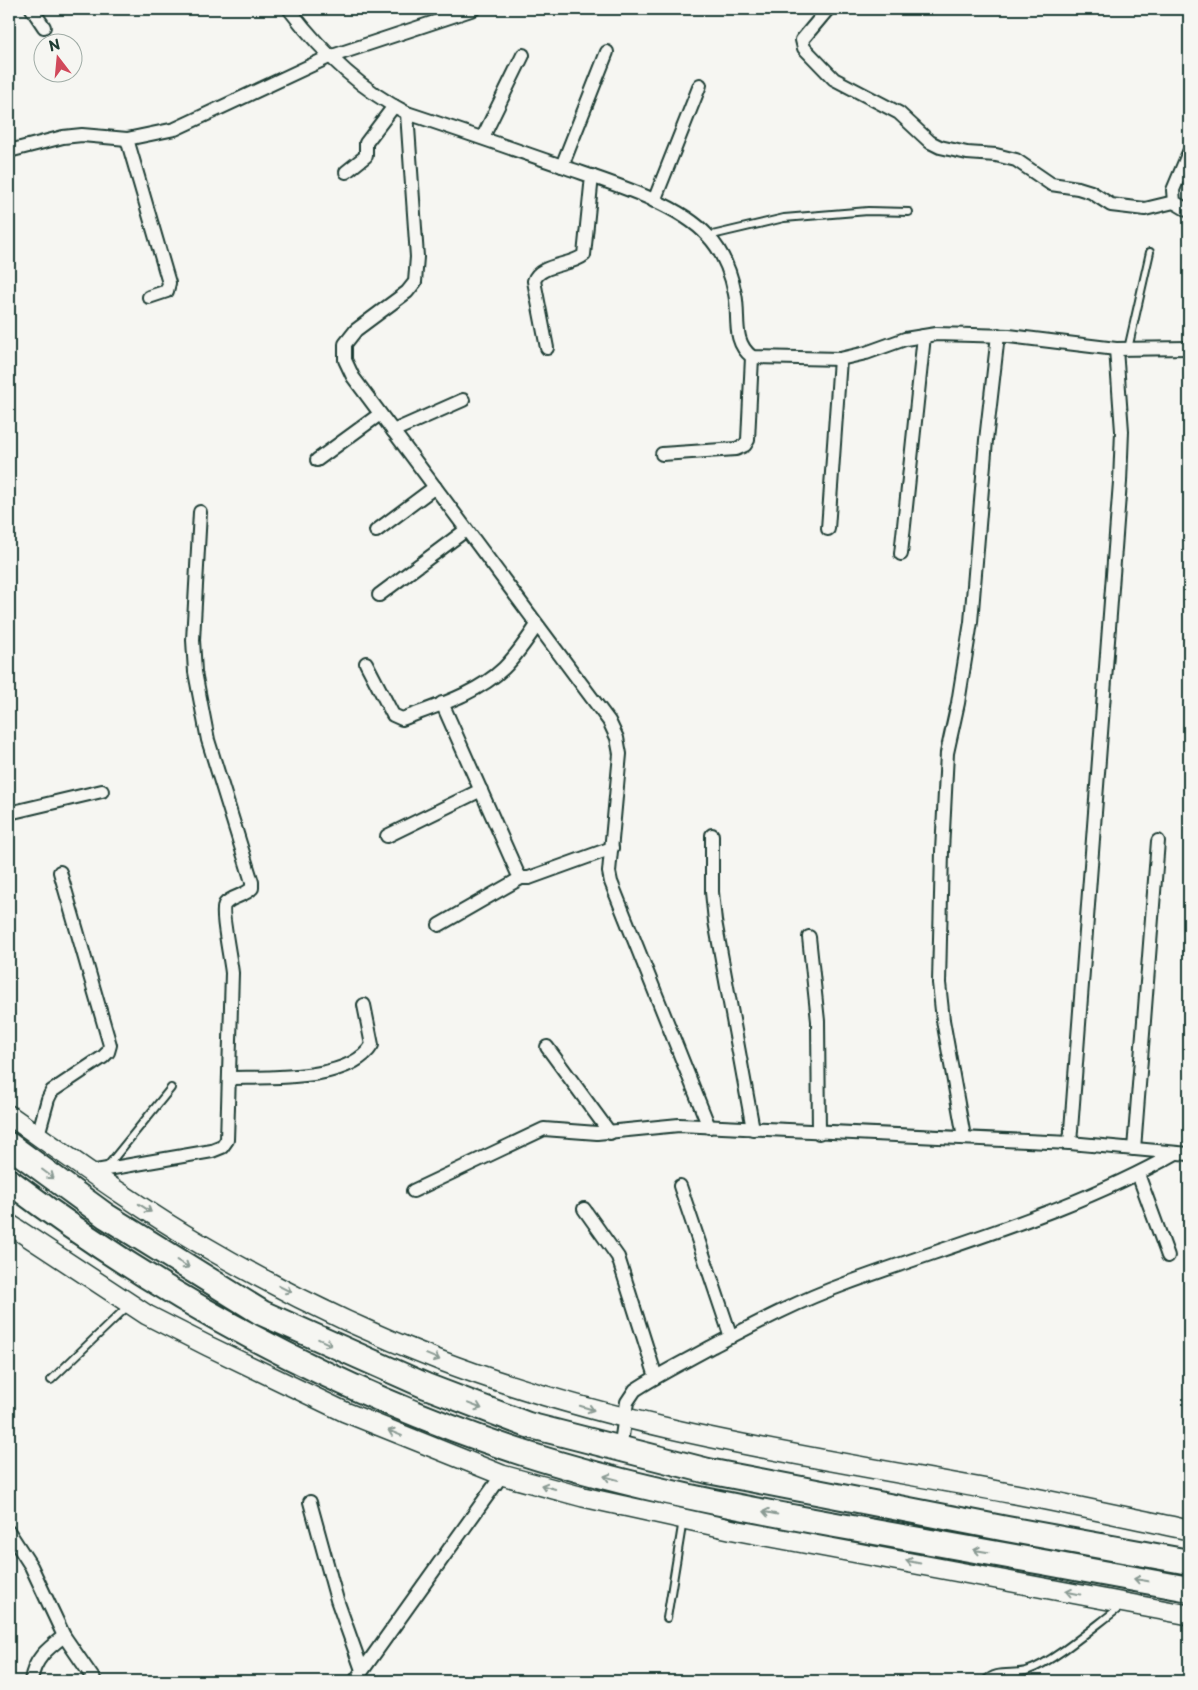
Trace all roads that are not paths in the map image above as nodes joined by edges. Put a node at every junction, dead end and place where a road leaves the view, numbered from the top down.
1 (32, 9) edge
2 (289, 9) edge
3 (474, 9) edge
4 (828, 9) edge
5 (44, 27) dead end
6 (607, 52) dead end
7 (523, 56) dead end
8 (329, 57) junction
9 (700, 85) dead end
10 (394, 106) junction
11 (407, 113) junction
12 (483, 138) junction
13 (127, 139) junction
14 (9, 151) edge
15 (1189, 152) edge
16 (562, 166) junction
17 (346, 172) dead end
18 (592, 176) junction
19 (654, 201) junction
20 (1174, 202) junction
21 (1189, 211) edge
22 (909, 212) dead end
23 (708, 236) junction
24 (1150, 252) dead end
25 (149, 297) dead end
26 (998, 335) junction
27 (924, 336) junction
28 (548, 348) dead end
29 (1189, 348) edge
30 (1122, 350) junction
31 (752, 357) junction
32 (840, 358) junction
33 (463, 400) dead end
34 (380, 414) junction
35 (393, 431) junction
36 (662, 454) dead end
37 (317, 460) dead end
38 (435, 487) junction
39 (200, 512) dead end
40 (828, 529) dead end
41 (466, 530) junction
42 (376, 531) dead end
43 (900, 554) dead end
44 (379, 595) dead end
45 (536, 625) junction
46 (366, 663) dead end
47 (442, 703) junction
48 (480, 790) junction
49 (102, 791) dead end
50 (9, 813) edge
51 (712, 835) dead end
52 (387, 836) dead end
53 (1158, 841) dead end
54 (612, 848) junction
55 (60, 872) dead end
56 (521, 878) junction
57 (439, 925) dead end
58 (809, 937) dead end
59 (364, 1006) dead end
60 (547, 1047) dead end
61 (230, 1078) junction
62 (171, 1088) dead end
63 (9, 1115) edge
64 (709, 1127) junction
65 (753, 1129) junction
66 (610, 1133) junction
67 (819, 1133) junction
68 (38, 1135) junction
69 (964, 1137) junction
70 (1070, 1143) junction
71 (9, 1145) edge
72 (1134, 1149) junction
73 (1183, 1154) edge
74 (98, 1170) junction
75 (1138, 1174) junction
76 (9, 1181) edge
77 (680, 1186) dead end
78 (413, 1191) dead end
79 (584, 1209) dead end
80 (9, 1224) edge
81 (1168, 1256) dead end
82 (130, 1304) junction
83 (731, 1337) junction
84 (656, 1377) junction
85 (51, 1380) dead end
86 (623, 1419) junction
87 (620, 1450) junction
88 (502, 1475) junction
89 (814, 1492) junction
90 (310, 1502) dead end
91 (683, 1519) junction
92 (808, 1520) junction
93 (1189, 1530) edge
94 (9, 1532) edge
95 (1189, 1562) edge
96 (1189, 1589) edge
97 (1125, 1604) junction
98 (1189, 1615) edge
99 (667, 1618) dead end
100 (64, 1636) junction
101 (362, 1670) junction
102 (31, 1681) edge
103 (96, 1681) edge
104 (355, 1681) edge
105 (985, 1681) edge

1 - 5 street
2 - 8 street
3 - 8 street
4 - 20 street
6 - 16 street
7 - 12 street
8 - 10 street
8 - 13 street
9 - 19 street
10 - 11 street
10 - 17 street
11 - 12 street
11 - 34 street
12 - 16 street
13 - 14 street
13 - 25 street
15 - 20 street
16 - 18 street
18 - 19 street
18 - 28 street
19 - 23 street
20 - 21 street
22 - 23 lane
23 - 31 street
24 - 30 lane
26 - 27 street
26 - 30 street
26 - 69 street
27 - 32 street
27 - 43 street
29 - 30 street
30 - 70 street
31 - 32 street
31 - 36 street
32 - 40 street
33 - 35 street
34 - 35 street
34 - 37 street
35 - 38 street
38 - 41 street
38 - 42 street
39 - 61 street
41 - 44 street
41 - 45 street
45 - 47 street
45 - 54 street
46 - 47 street
47 - 48 street
48 - 52 street
48 - 56 street
49 - 50 street
51 - 65 street
53 - 72 street
54 - 56 street
54 - 64 street
55 - 68 street
56 - 57 street
58 - 67 street
59 - 61 street
60 - 66 street
61 - 74 street
62 - 74 lane
63 - 68 street
64 - 65 street
64 - 66 street
65 - 67 street
66 - 78 street
67 - 69 street
68 - 74 street
69 - 70 street
70 - 72 street
71 -> 87 highway
72 - 73 street
73 - 75 street
74 -> 86 street
75 - 81 street
75 - 83 street
92 -> 76 highway
77 - 83 street
79 - 84 street
80 - 82 street
82 - 85 lane
88 -> 82 street
83 - 84 street
84 - 86 street
86 - 87 street
86 - 93 street
87 - 89 highway
91 -> 88 street
88 - 101 street
89 - 92 highway
89 - 95 highway
90 - 101 street
97 -> 91 street
91 - 99 lane
96 -> 92 highway
94 - 100 street
97 - 98 street
97 - 105 lane
100 - 102 street
100 - 103 street
101 - 104 street

